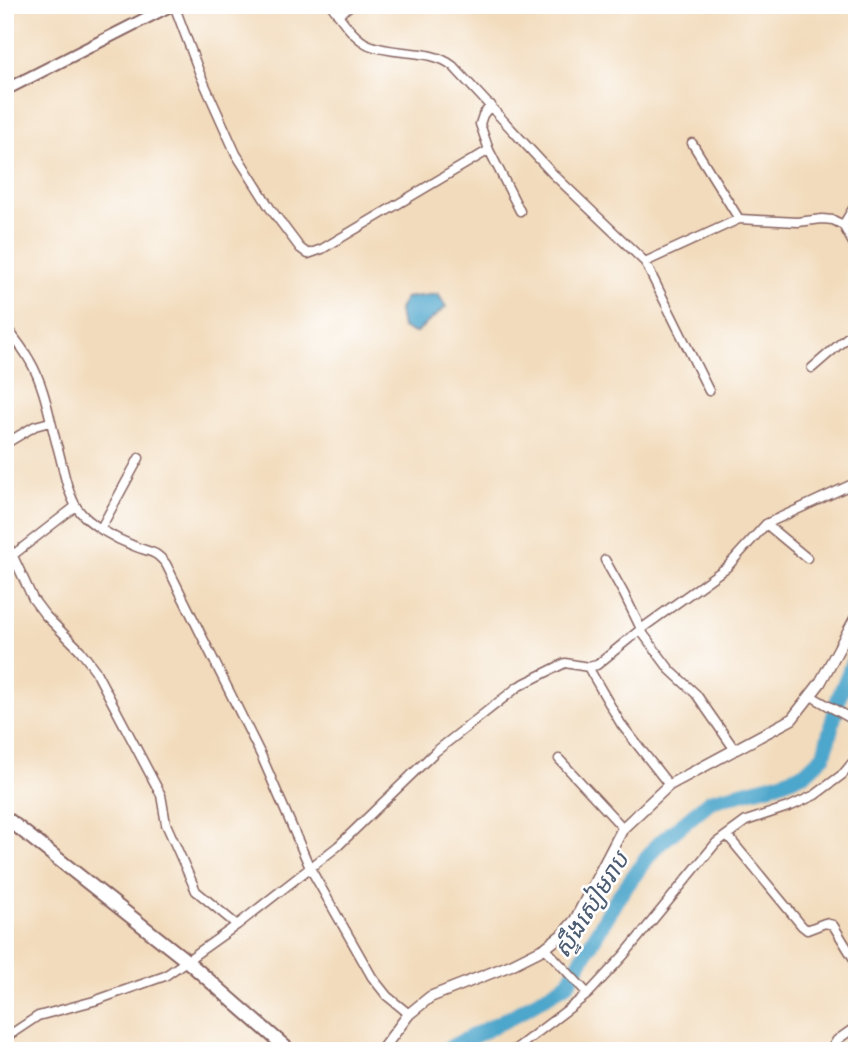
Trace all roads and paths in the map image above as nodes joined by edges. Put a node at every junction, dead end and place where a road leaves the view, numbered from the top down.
1 (173, 5) edge
2 (331, 5) edge
3 (351, 5) edge
4 (338, 15) junction
5 (5, 90) edge
6 (491, 105) junction
7 (692, 143) dead end
8 (489, 150) junction
9 (857, 202) edge
10 (520, 211) dead end
11 (739, 219) junction
12 (843, 225) junction
13 (857, 250) edge
14 (645, 262) junction
15 (5, 326) edge
16 (857, 330) edge
17 (812, 368) dead end
18 (709, 391) dead end
19 (50, 422) junction
20 (5, 444) edge
21 (139, 457) dead end
22 (857, 482) edge
23 (76, 506) junction
24 (766, 524) junction
25 (101, 528) junction
26 (5, 539) edge
27 (13, 555) junction
28 (807, 558) dead end
29 (605, 560) dead end
30 (857, 615) edge
31 (640, 629) junction
32 (588, 667) junction
33 (811, 696) junction
34 (856, 722) edge
35 (735, 750) junction
36 (857, 757) edge
37 (559, 759) dead end
38 (669, 785) junction
39 (5, 817) edge
40 (623, 828) junction
41 (727, 835) junction
42 (310, 868) junction
43 (237, 925) junction
44 (545, 948) junction
45 (187, 961) junction
46 (857, 964) edge
47 (586, 992) junction
48 (409, 1014) junction
49 (857, 1026) edge
50 (5, 1038) edge
51 (290, 1051) edge
52 (382, 1051) edge
53 (513, 1051) edge
54 (830, 1051) edge

1 - 5 main road
1 - 8 street
2 - 4 street
3 - 4 street
4 - 6 street
6 - 8 street
6 - 14 street
7 - 11 street
8 - 10 street
9 - 12 street
11 - 12 street
11 - 14 street
12 - 13 street
14 - 18 street
15 - 19 street
16 - 17 street
19 - 20 street
19 - 23 street
21 - 25 street
22 - 24 street
23 - 25 street
23 - 27 street
24 - 28 street
24 - 31 street
25 - 42 street
26 - 27 street
27 - 43 street
29 - 31 street
30 - 33 street
31 - 32 street
31 - 35 street
32 - 38 street
32 - 42 street
33 - 34 street
33 - 35 street
35 - 38 street
36 - 41 street
37 - 40 street
38 - 40 street
39 - 45 highway
40 - 44 street
41 - 46 street
41 - 47 street
42 - 43 street
42 - 48 street
43 - 45 street
44 - 47 street
44 - 48 street
45 - 50 street
45 - 51 highway
47 - 53 street
48 - 52 street
49 - 54 street

